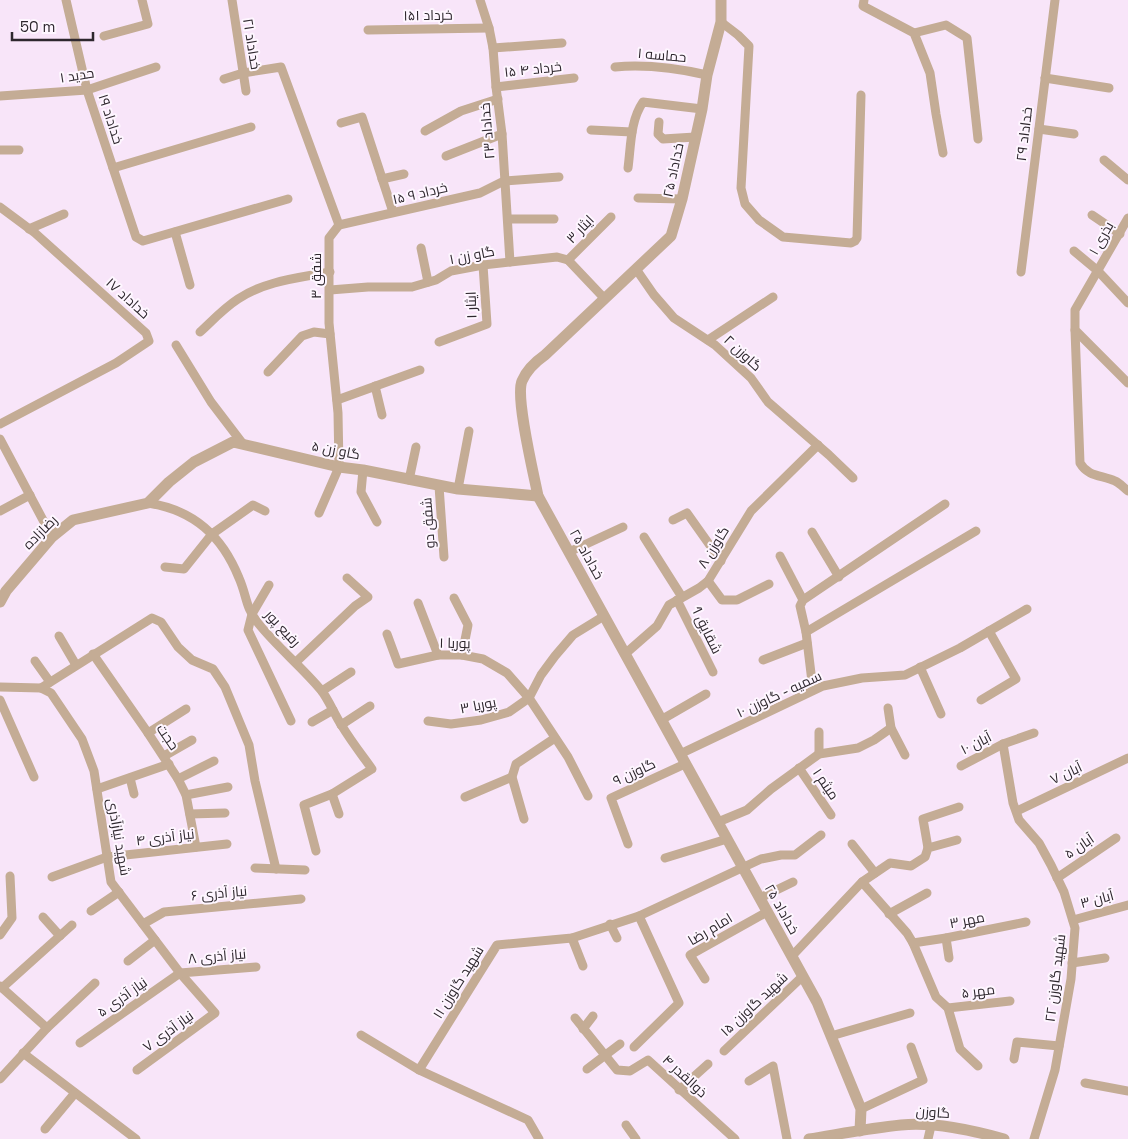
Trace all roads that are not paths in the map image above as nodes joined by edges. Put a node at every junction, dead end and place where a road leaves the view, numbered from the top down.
1 (66, 0) edge
2 (142, 0) edge
3 (232, 0) edge
4 (480, 0) edge
5 (721, 0) edge
6 (864, 0) edge
7 (1055, 0) edge
8 (721, 22) junction
9 (489, 28) junction
10 (368, 30) dead end
11 (914, 34) junction
12 (104, 36) dead end
13 (562, 43) dead end
14 (493, 48) junction
15 (156, 67) dead end
16 (615, 68) dead end
17 (243, 73) junction
18 (707, 75) junction
19 (574, 78) dead end
20 (1045, 78) junction
21 (224, 80) dead end
22 (496, 87) junction
23 (1109, 88) dead end
24 (87, 90) junction
25 (246, 91) dead end
26 (861, 95) dead end
27 (0, 96) edge
28 (498, 99) junction
29 (702, 108) junction
30 (659, 122) dead end
31 (341, 123) dead end
32 (251, 127) dead end
33 (1039, 129) junction
34 (591, 130) dead end
35 (425, 131) dead end
36 (632, 132) junction
37 (502, 134) junction
38 (1074, 134) dead end
39 (695, 137) junction
40 (978, 139) dead end
41 (0, 150) edge
42 (19, 150) dead end
43 (944, 153) dead end
44 (446, 156) dead end
45 (1104, 160) dead end
46 (113, 168) junction
47 (628, 168) dead end
48 (404, 174) dead end
49 (559, 177) dead end
50 (382, 179) junction
51 (1128, 180) edge
52 (504, 181) junction
53 (638, 198) dead end
54 (288, 199) dead end
55 (682, 200) junction
56 (0, 207) edge
57 (393, 212) junction
58 (64, 214) dead end
59 (1092, 215) dead end
60 (611, 217) dead end
61 (508, 218) junction
62 (1128, 218) edge
63 (554, 219) dead end
64 (339, 225) junction
65 (29, 228) junction
66 (175, 232) junction
67 (1120, 234) junction
68 (422, 248) dead end
69 (1074, 251) dead end
70 (568, 260) junction
71 (510, 262) junction
72 (483, 265) junction
73 (636, 269) junction
74 (1098, 271) junction
75 (330, 272) junction
76 (1021, 272) dead end
77 (428, 282) junction
78 (190, 285) dead end
79 (330, 290) junction
80 (773, 297) dead end
81 (604, 298) junction
82 (1128, 303) edge
83 (1075, 330) junction
84 (200, 332) dead end
85 (330, 334) junction
86 (708, 340) junction
87 (439, 342) dead end
88 (176, 345) dead end
89 (420, 370) dead end
90 (268, 372) dead end
91 (1128, 384) edge
92 (375, 386) junction
93 (337, 400) junction
94 (382, 415) dead end
95 (0, 424) edge
96 (469, 430) dead end
97 (0, 439) edge
98 (243, 444) junction
99 (818, 445) junction
100 (416, 447) dead end
101 (339, 467) junction
102 (364, 470) junction
103 (853, 478) dead end
104 (409, 480) junction
105 (439, 486) junction
106 (458, 489) junction
107 (1128, 491) edge
108 (30, 496) junction
109 (538, 496) junction
110 (148, 503) junction
111 (945, 504) dead end
112 (0, 511) edge
113 (265, 511) dead end
114 (319, 513) dead end
115 (674, 520) dead end
116 (377, 522) dead end
117 (624, 528) dead end
118 (976, 530) dead end
119 (812, 532) dead end
120 (212, 534) junction
121 (52, 537) junction
122 (644, 537) dead end
123 (569, 552) junction
124 (780, 556) dead end
125 (444, 558) dead end
126 (721, 561) junction
127 (165, 567) dead end
128 (839, 577) junction
129 (347, 578) dead end
130 (708, 580) junction
131 (769, 584) dead end
132 (269, 585) dead end
133 (454, 598) dead end
134 (679, 599) junction
135 (803, 600) junction
136 (0, 602) edge
137 (418, 603) dead end
138 (1027, 609) dead end
139 (252, 614) junction
140 (604, 616) junction
141 (989, 631) junction
142 (806, 632) junction
143 (387, 634) dead end
144 (59, 636) dead end
145 (807, 643) junction
146 (93, 654) junction
147 (462, 654) junction
148 (625, 654) junction
149 (438, 656) junction
150 (762, 660) dead end
151 (35, 662) dead end
152 (296, 662) junction
153 (76, 665) junction
154 (920, 668) junction
155 (351, 672) dead end
156 (713, 672) dead end
157 (50, 682) junction
158 (0, 687) edge
159 (41, 688) junction
160 (813, 690) junction
161 (322, 691) junction
162 (706, 694) dead end
163 (529, 698) junction
164 (0, 700) edge
165 (981, 700) dead end
166 (370, 706) dead end
167 (888, 708) dead end
168 (186, 709) dead end
169 (333, 710) junction
170 (941, 714) dead end
171 (428, 720) dead end
172 (661, 720) junction
173 (291, 721) dead end
174 (312, 722) dead end
175 (341, 724) junction
176 (891, 728) junction
177 (819, 732) dead end
178 (148, 733) junction
179 (1034, 733) dead end
180 (555, 738) junction
181 (192, 740) dead end
182 (1003, 744) junction
183 (819, 754) junction
184 (905, 755) dead end
185 (1128, 758) edge
186 (683, 759) junction
187 (166, 760) junction
188 (214, 761) dead end
189 (961, 766) dead end
190 (799, 768) junction
191 (34, 777) dead end
192 (512, 777) junction
193 (130, 778) junction
194 (178, 779) junction
195 (228, 787) dead end
196 (97, 789) junction
197 (134, 794) dead end
198 (332, 794) junction
199 (186, 795) junction
200 (588, 796) dead end
201 (466, 797) dead end
202 (958, 807) dead end
203 (1016, 811) junction
204 (225, 813) dead end
205 (190, 814) junction
206 (339, 814) dead end
207 (831, 815) dead end
208 (524, 819) dead end
209 (718, 822) junction
210 (821, 835) dead end
211 (1116, 838) dead end
212 (727, 839) junction
213 (957, 840) dead end
214 (227, 844) dead end
215 (628, 844) dead end
216 (852, 844) dead end
217 (196, 847) junction
218 (928, 848) junction
219 (316, 851) dead end
220 (107, 857) junction
221 (665, 858) dead end
222 (255, 868) dead end
223 (743, 868) junction
224 (276, 869) junction
225 (305, 870) dead end
226 (875, 873) junction
227 (10, 876) dead end
228 (52, 876) dead end
229 (1057, 878) junction
230 (793, 882) dead end
231 (862, 882) junction
232 (119, 892) junction
233 (927, 892) dead end
234 (760, 898) junction
235 (301, 899) dead end
236 (1128, 905) edge
237 (91, 911) dead end
238 (767, 912) junction
239 (889, 914) junction
240 (640, 916) junction
241 (44, 917) dead end
242 (1073, 920) junction
243 (1026, 922) dead end
244 (143, 924) junction
245 (610, 924) junction
246 (72, 925) dead end
247 (0, 935) edge
248 (60, 936) junction
249 (572, 938) junction
250 (617, 938) dead end
251 (946, 938) junction
252 (155, 940) junction
253 (913, 943) junction
254 (792, 956) junction
255 (949, 958) dead end
256 (1105, 958) dead end
257 (128, 961) dead end
258 (1072, 963) junction
259 (583, 966) dead end
260 (256, 967) dead end
261 (180, 973) junction
262 (803, 976) junction
263 (705, 979) dead end
264 (96, 983) dead end
265 (1, 987) edge
266 (1010, 1001) dead end
267 (948, 1008) junction
268 (216, 1013) joint
269 (910, 1013) dead end
270 (593, 1016) dead end
271 (575, 1018) dead end
272 (47, 1028) junction
273 (583, 1029) junction
274 (361, 1034) dead end
275 (831, 1036) junction
276 (80, 1043) dead end
277 (620, 1044) dead end
278 (1059, 1046) junction
279 (634, 1047) dead end
280 (911, 1047) dead end
281 (724, 1051) dead end
282 (23, 1054) junction
283 (605, 1056) junction
284 (1014, 1058) dead end
285 (708, 1064) dead end
286 (978, 1066) dead end
287 (587, 1069) dead end
288 (137, 1070) dead end
289 (419, 1070) junction
290 (0, 1078) edge
291 (749, 1081) dead end
292 (1085, 1084) dead end
293 (679, 1090) junction
294 (1128, 1090) edge
295 (75, 1093) junction
296 (861, 1109) junction
297 (626, 1125) dead end
298 (931, 1126) junction
299 (45, 1129) dead end
300 (859, 1135) edge
301 (124, 1136) edge
302 (136, 1139) edge
303 (539, 1139) edge
304 (636, 1139) edge
305 (735, 1139) edge
306 (787, 1139) edge
307 (809, 1139) edge
308 (928, 1139) edge
309 (1004, 1139) edge
310 (1034, 1139) edge

1 - 24 street, خداداد ۱۹
2 - 12 street
3 - 17 street, خداداد ۲۱
4 - 9 street, خداداد ۲۳
5 - 8 street, خداداد ۲۵
6 - 11 street
7 - 20 street, خداداد ۲۹
8 - 18 street, خداداد ۲۵
8 - 26 street
9 - 10 street, ۱۵خرداد ۱
9 - 14 street, خداداد ۲۳
11 - 40 street
11 - 43 street
13 - 14 street
14 - 22 street, خداداد ۲۳
15 - 24 street, حدید ۱
16 - 18 street, حماسه ۱
17 - 21 street
17 - 25 street, خداداد ۲۱
17 - 64 street
18 - 29 street, خداداد ۲۵
19 - 22 street, ۱۵ خرداد ۴
20 - 23 street
20 - 33 street, خداداد ۲۹
22 - 28 street, خداداد ۲۳
24 - 27 street, حدید ۱
24 - 46 street, خداداد ۱۹
28 - 35 street
28 - 37 street, خداداد ۲۳
29 - 36 street
29 - 39 street, خداداد ۲۵
30 - 39 street
31 - 50 street
32 - 46 street
33 - 38 street
33 - 76 street, خداداد ۲۹
34 - 36 street
36 - 47 street
37 - 44 street
37 - 52 street, خداداد ۲۳
39 - 55 street, خداداد ۲۵
41 - 42 street
45 - 51 street
46 - 66 street, خداداد ۱۹
48 - 50 street
49 - 52 street
50 - 57 street
52 - 57 street, ۱۵ خرداد ۹
52 - 61 street, خداداد ۲۳
53 - 55 street
54 - 66 street
55 - 73 street, خداداد ۲۵
56 - 65 street, خداداد ۱۷
57 - 64 street, ۱۵ خرداد ۹
58 - 65 street
59 - 67 street
60 - 70 street, ایثار ۳
61 - 63 street
61 - 71 street, خداداد ۲۳
62 - 67 street, بذری ۱
64 - 75 street, شفق ۳
65 - 95 street, خداداد ۱۷
66 - 78 street
67 - 74 street, بذری ۱
68 - 77 street
69 - 74 street
70 - 71 street, گاو زن ۱
70 - 81 street
71 - 72 street, گاو زن ۱
72 - 77 street, گاو زن ۱
72 - 87 street, ایثار ۱
73 - 81 street, خداداد ۲۵
73 - 86 street, گاوزن ۲
74 - 82 street
74 - 83 street, بذری ۱
75 - 79 street, شفق ۳
75 - 84 street
77 - 79 street, گاو زن ۱
79 - 85 street, شفق ۳
80 - 86 street
81 - 109 street, خداداد ۲۵
83 - 91 street
83 - 107 street, بذری ۱
85 - 90 street
85 - 93 street, شفق ۳
86 - 99 street, گاوزن ۲
88 - 98 street
89 - 92 street
92 - 93 street
92 - 94 street
93 - 101 street, شفق ۳
96 - 106 street
97 - 108 street
98 - 101 street, گاو زن ۵
98 - 110 street, گاو زن ۵
99 - 103 street, گاوزن ۲
99 - 126 street, گاوزن ۸
100 - 104 street
101 - 102 street, گاو زن ۵
101 - 114 street
102 - 104 street, گاو زن ۵
102 - 116 street
104 - 105 street, گاو زن ۵
105 - 106 street, گاو زن ۵
105 - 125 street, شفق دو
106 - 109 street, گاو زن ۵
108 - 112 street
108 - 121 street
109 - 123 street, خداداد ۲۵
110 - 120 street, رفیع پور
110 - 121 street, رضازاده
111 - 128 street
113 - 120 street
115 - 126 street
117 - 123 street
118 - 142 street
119 - 128 street
120 - 127 street
120 - 139 street, رفیع پور
121 - 136 street, رضازاده
122 - 134 street, شقایق 1
123 - 140 street, خداداد ۲۵
124 - 135 street
126 - 130 street, گاوزن ۸
128 - 135 street
129 - 152 street
130 - 131 street
130 - 134 street, گاوزن ۸
132 - 139 street
133 - 147 street
134 - 148 street, گاوزن ۸
134 - 156 street, شقایق 1
135 - 142 street
137 - 149 street
138 - 141 street, سمیه - گاوزن ۱۰
139 - 152 street, رفیع پور
139 - 173 street
140 - 148 street, خداداد ۲۵
140 - 163 street
141 - 154 street, سمیه - گاوزن ۱۰
141 - 165 street
142 - 145 street
143 - 149 street, پوریا ۱
144 - 153 street
145 - 150 street
145 - 160 street
146 - 153 street
146 - 178 street, حجت
146 - 224 street
147 - 149 street, پوریا ۱
147 - 163 street, پوریا ۱
148 - 172 street, خداداد ۲۵
151 - 157 street
152 - 161 street, رفیع پور
153 - 157 street
154 - 160 street, سمیه - گاوزن ۱۰
154 - 170 street
155 - 161 street
157 - 159 street
158 - 159 street
159 - 196 street, شهید نیازآذری
160 - 186 street, سمیه - گاوزن ۱۰
161 - 169 street, رفیع پور
162 - 172 street
163 - 171 street, پوریا ۳
163 - 180 street, پوریا ۱
164 - 191 street
166 - 175 street
167 - 176 street
168 - 178 street
169 - 174 street
169 - 175 street, رفیع پور
172 - 186 street, خداداد ۲۵
175 - 198 street, رفیع پور
176 - 183 street
176 - 184 street
177 - 183 street
178 - 187 street, حجت
179 - 182 street, آبان ۱۰
180 - 192 street
180 - 200 street, پوریا ۱
181 - 187 street
182 - 189 street, آبان ۱۰
182 - 203 street, شهید گاوزن ۲۲
183 - 190 street
185 - 203 street, آبان ۷
186 - 209 street, خداداد ۲۵
186 - 215 street, گاوزن ۹
187 - 193 street
187 - 194 street, حجت
188 - 194 street
190 - 207 street, میثم ۱
190 - 209 street
192 - 201 street
192 - 208 street
193 - 196 street
193 - 197 street
194 - 199 street, حجت
195 - 199 street
196 - 220 street, شهید نیازآذری
198 - 206 street
198 - 219 street
199 - 205 street, حجت
202 - 218 street
203 - 229 street, شهید گاوزن ۲۲
204 - 205 street
205 - 217 street, حجت
209 - 212 street, خداداد ۲۵
210 - 223 street, شهید گاوزن ۱۱
211 - 229 street, آبان ۵
212 - 221 street
212 - 223 street, خداداد ۲۵
213 - 218 street
214 - 217 street, نیاز آذری ۴
216 - 226 street
217 - 220 street, نیاز آذری ۴
218 - 226 street
220 - 228 street, نیاز آذری ۴
220 - 232 street, شهید نیازآذری
222 - 224 street
223 - 234 street, خداداد ۲۵
223 - 240 street, شهید گاوزن ۱۱
224 - 225 street
226 - 231 street
227 - 247 street
229 - 242 street, شهید گاوزن ۲۲
230 - 234 street
231 - 239 street
231 - 254 street
232 - 237 street
232 - 244 street, شهید نیازآذری
233 - 239 street
234 - 238 street, خداداد ۲۵
235 - 244 street, نیاز آذری ۶
236 - 242 street, آبان ۳
238 - 254 street, خداداد ۲۵
238 - 263 street, امام رضا
239 - 253 street
240 - 245 street, شهید گاوزن ۱۱
240 - 279 street
241 - 248 street
242 - 258 street, شهید گاوزن ۲۲
243 - 251 street, مهر ۳
244 - 252 street, شهید نیازآذری
245 - 249 street, شهید گاوزن ۱۱
245 - 250 street
246 - 248 street
248 - 265 street
249 - 259 street
249 - 289 street, شهید گاوزن ۱۱
251 - 253 street, مهر ۳
251 - 255 street
252 - 257 street
252 - 261 street, شهید نیازآذری
253 - 267 street
254 - 262 street, خداداد ۲۵
256 - 258 street
258 - 278 street, شهید گاوزن ۲۲
260 - 261 street, نیاز آذری ۸
261 - 268 street, شهید نیازآذری
261 - 276 street, نیاز آذری ۵
262 - 275 street, خداداد ۲۵
262 - 281 street, شهید گاوزن ۱۵
264 - 272 street
265 - 272 street
266 - 267 street, مهر ۵
267 - 286 street
268 - 288 street, نیاز آذری ۷
269 - 275 street
270 - 273 street
271 - 273 street, ذوالقدر ۴
272 - 282 street
273 - 283 street, ذوالقدر ۴
274 - 289 street
275 - 296 street, خداداد ۲۵
277 - 283 street
278 - 284 street
278 - 310 street, شهید گاوزن ۲۲
280 - 296 street
282 - 290 street
282 - 295 street
283 - 287 street
283 - 293 street, ذوالقدر ۴
285 - 293 street
289 - 303 street
291 - 306 street
292 - 294 street
293 - 305 street, ذوالقدر ۴
295 - 299 street
295 - 301 street
296 - 300 street, خداداد ۲۵
297 - 304 street
298 - 300 street, گاوزن
298 - 308 street
298 - 309 street, گاوزن
300 - 307 street, گاوزن
301 - 302 street

